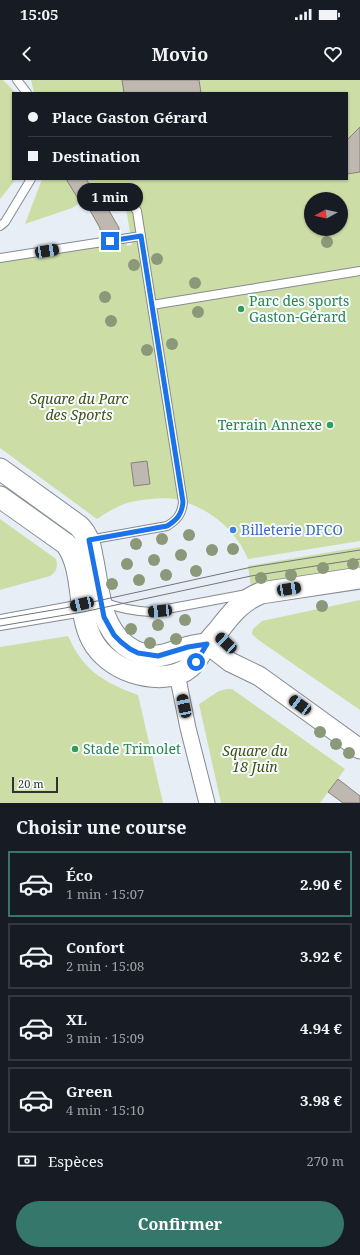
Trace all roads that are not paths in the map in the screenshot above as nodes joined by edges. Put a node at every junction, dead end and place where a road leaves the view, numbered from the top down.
1 (17, 80) edge
2 (26, 92) edge
3 (30, 180) edge
4 (119, 188) dead end
5 (0, 226) edge
6 (141, 236) junction
7 (0, 258) edge
8 (360, 271) edge
9 (152, 305) junction
10 (0, 469) edge
11 (0, 497) edge
12 (89, 540) junction
13 (66, 544) junction
14 (360, 578) edge
15 (261, 593) junction
16 (89, 604) junction
17 (0, 619) edge
18 (0, 626) edge
19 (211, 639) junction
20 (177, 674) junction
21 (360, 749) edge
22 (208, 803) edge

1 - 2 lane
3 - 5 lane
4 - 6 lane
6 - 7 lane
6 - 9 lane
8 - 9 lane
9 - 12 lane
10 - 12 main road
11 - 13 main road
12 - 13 lane
12 - 16 main road
13 - 16 main road
14 - 15 main road
15 - 16 lane
15 - 19 main road
16 - 17 lane
16 - 18 lane
16 - 19 main road
16 - 20 main road
19 - 20 main road
19 - 21 street
20 - 22 street

